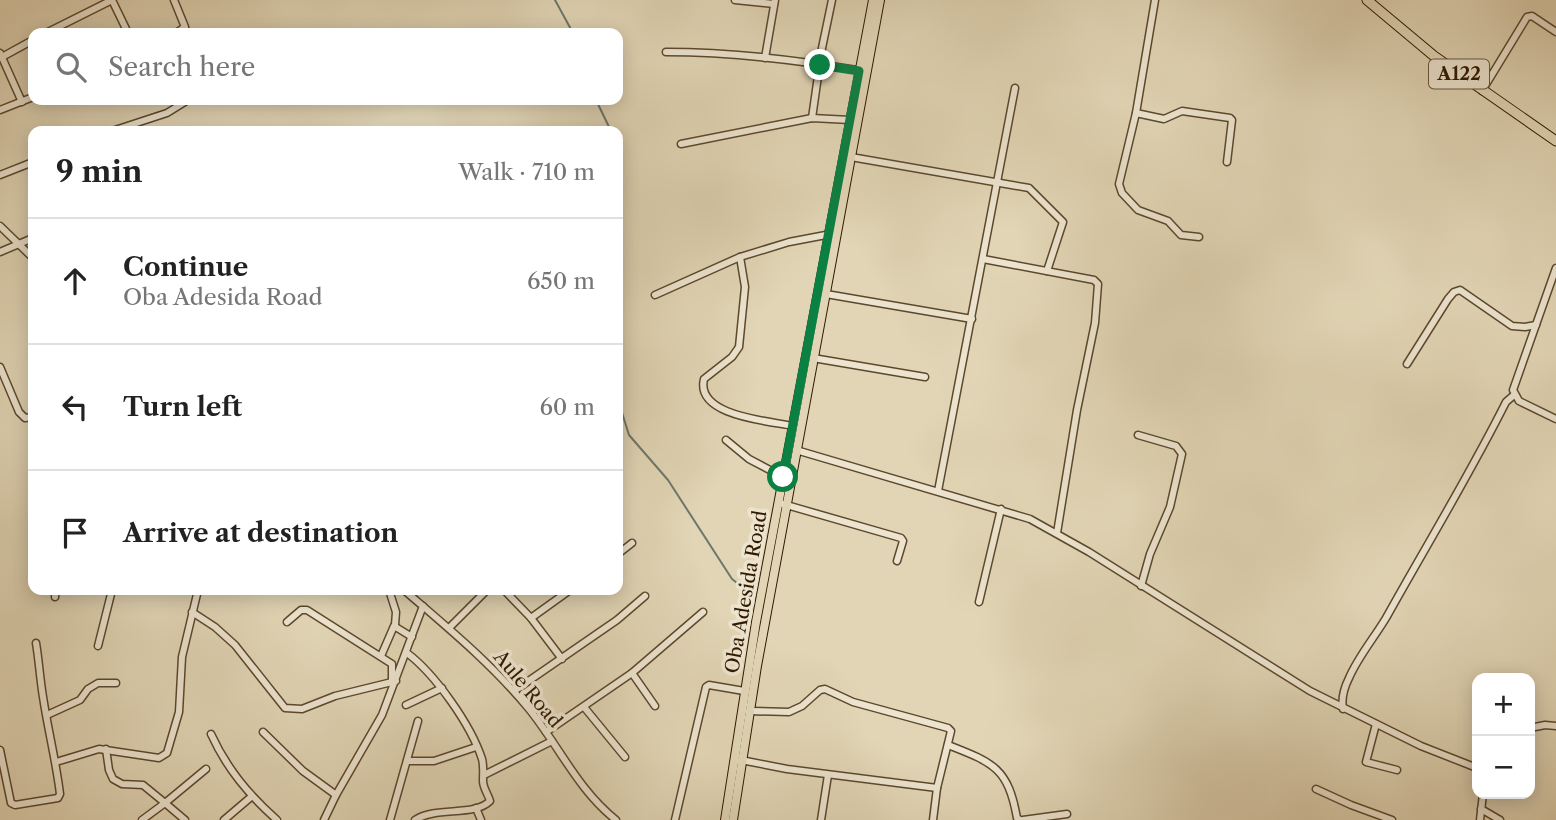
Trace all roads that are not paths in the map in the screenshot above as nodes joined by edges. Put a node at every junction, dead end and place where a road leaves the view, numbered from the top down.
1 (112, 0) edge
2 (174, 0) edge
3 (735, 0) edge
4 (832, 0) edge
5 (873, 0) edge
6 (880, 0) edge
7 (1155, 0) edge
8 (1367, 0) edge
9 (774, 2) edge
10 (56, 28) edge
11 (126, 28) edge
12 (184, 28) edge
13 (1556, 32) edge
14 (28, 42) edge
15 (666, 52) dead end
16 (1, 55) edge
17 (765, 58) junction
18 (820, 65) junction
19 (863, 71) junction
20 (1016, 88) dead end
21 (1482, 91) junction
22 (28, 99) edge
23 (22, 102) junction
24 (180, 105) edge
25 (0, 110) edge
26 (1136, 113) junction
27 (812, 118) junction
28 (850, 120) junction
29 (127, 126) edge
30 (1556, 141) edge
31 (681, 144) dead end
32 (854, 155) junction
33 (1227, 162) dead end
34 (28, 164) edge
35 (0, 175) edge
36 (997, 183) junction
37 (0, 226) edge
38 (832, 234) junction
39 (1199, 237) dead end
40 (28, 240) edge
41 (17, 244) junction
42 (0, 252) edge
43 (28, 253) edge
44 (740, 257) junction
45 (983, 259) junction
46 (1556, 268) edge
47 (1047, 271) junction
48 (826, 294) junction
49 (655, 295) dead end
50 (972, 319) junction
51 (1535, 325) junction
52 (813, 358) junction
53 (1407, 364) dead end
54 (0, 367) edge
55 (925, 377) dead end
56 (1514, 395) junction
57 (28, 418) edge
58 (1556, 419) edge
59 (793, 426) junction
60 (1138, 435) dead end
61 (726, 440) dead end
62 (796, 450) junction
63 (783, 477) junction
64 (938, 491) junction
65 (782, 503) junction
66 (1000, 509) junction
67 (1056, 533) junction
68 (632, 543) dead end
69 (623, 550) edge
70 (897, 561) dead end
71 (1141, 586) junction
72 (111, 595) edge
73 (197, 595) edge
74 (390, 595) edge
75 (410, 595) edge
76 (482, 595) edge
77 (509, 595) edge
78 (563, 595) edge
79 (645, 596) dead end
80 (979, 602) dead end
81 (423, 606) junction
82 (192, 612) junction
83 (703, 612) dead end
84 (531, 618) junction
85 (287, 622) dead end
86 (396, 625) junction
87 (449, 628) junction
88 (412, 636) junction
89 (36, 643) dead end
90 (98, 646) dead end
91 (407, 653) junction
92 (381, 656) junction
93 (562, 659) junction
94 (752, 665) junction
95 (632, 673) junction
96 (394, 681) junction
97 (116, 684) dead end
98 (442, 688) junction
99 (514, 691) junction
100 (744, 691) junction
101 (406, 705) dead end
102 (655, 706) dead end
103 (584, 707) junction
104 (1343, 709) junction
105 (749, 711) junction
106 (47, 715) junction
107 (418, 721) dead end
108 (1376, 724) junction
109 (1556, 726) edge
110 (1535, 727) edge
111 (263, 732) dead end
112 (546, 732) junction
113 (211, 734) dead end
114 (552, 741) junction
115 (948, 745) junction
116 (477, 747) junction
117 (0, 750) edge
118 (106, 750) junction
119 (625, 757) dead end
120 (741, 760) junction
121 (407, 761) junction
122 (56, 762) junction
123 (1472, 766) edge
124 (205, 769) dead end
125 (1397, 770) dead end
126 (484, 775) junction
127 (828, 775) junction
128 (937, 789) junction
129 (1315, 789) dead end
130 (336, 795) junction
131 (251, 797) junction
132 (1482, 799) edge
133 (165, 803) junction
134 (476, 808) junction
135 (1481, 809) junction
136 (1067, 814) dead end
137 (142, 820) edge
138 (185, 820) edge
139 (224, 820) edge
140 (276, 820) edge
141 (324, 820) edge
142 (390, 820) edge
143 (415, 820) edge
144 (481, 820) edge
145 (616, 820) edge
146 (675, 820) edge
147 (726, 820) edge
148 (733, 820) edge
149 (821, 820) edge
150 (933, 820) edge
151 (1021, 820) edge
152 (1392, 820) edge
153 (1480, 820) edge
154 (1500, 820) edge

1 - 10 street
1 - 11 street
2 - 12 street
3 - 9 street
4 - 18 street
5 - 19 main road, Oba Adesida Road
6 - 19 main road
7 - 26 street
8 - 21 highway, A122
9 - 17 street
13 - 21 street
14 - 16 street
15 - 17 street
16 - 23 street
17 - 18 street
18 - 19 street
18 - 27 street
19 - 28 main road, Oba Adesida Road
19 - 32 main road
20 - 36 street
21 - 30 highway, A122
22 - 23 street
23 - 25 street
24 - 29 street
26 - 33 street
26 - 39 street
27 - 28 street
27 - 31 street
28 - 38 main road, Oba Adesida Road
32 - 36 street
32 - 38 main road
34 - 35 street
36 - 45 street
36 - 47 street
37 - 41 street
38 - 44 street
38 - 48 main road
38 - 59 main road, Oba Adesida Road
40 - 41 street
41 - 42 street
41 - 43 street
44 - 49 street
44 - 59 street
45 - 47 street
45 - 50 street
46 - 51 street
47 - 67 street
48 - 50 street
48 - 52 main road
50 - 64 street
51 - 53 street
51 - 56 street
52 - 55 street
52 - 62 main road
54 - 57 street
56 - 58 street
56 - 104 street
59 - 63 main road, Oba Adesida Road
60 - 71 street
61 - 63 street
62 - 64 street
62 - 65 main road
63 - 65 main road, Oba Adesida Road
64 - 66 street
65 - 70 street
65 - 94 main road, Oba Adesida Road
66 - 67 street
66 - 80 street
67 - 71 street
68 - 69 street
71 - 104 street
72 - 90 street
73 - 82 street
74 - 86 street
75 - 81 street, Aule Road
76 - 87 street
77 - 84 street
78 - 84 street
79 - 93 street
81 - 87 street, Aule Road
81 - 88 street
82 - 96 street
82 - 118 street
83 - 95 street
84 - 93 street
85 - 92 street
86 - 88 street
86 - 92 street
87 - 99 street, Aule Road
88 - 91 street
89 - 106 street
91 - 96 street
91 - 98 street
92 - 96 street
93 - 99 street
94 - 100 main road, Oba Adesida Road
94 - 105 main road
95 - 102 street
95 - 103 street
96 - 130 street
97 - 106 street
98 - 101 street
98 - 116 street
99 - 112 street, Aule Road
100 - 146 street
100 - 147 main road, Oba Adesida Road
103 - 112 street
103 - 119 street
104 - 108 street
105 - 115 street
105 - 120 main road
106 - 122 street
107 - 121 street
108 - 123 street
108 - 125 street
109 - 110 street
111 - 130 street
112 - 114 street, Aule Road
113 - 131 street
114 - 126 street
114 - 145 street, Aule Road
115 - 128 street
115 - 151 street
116 - 121 street
116 - 126 street
117 - 122 street
118 - 122 street
118 - 133 street
120 - 127 street
120 - 148 main road
121 - 142 street
124 - 133 street
126 - 134 street
127 - 128 street
127 - 149 street
128 - 150 street
129 - 152 street
130 - 141 street
131 - 139 street
131 - 140 street
132 - 135 street
133 - 137 street
133 - 138 street
134 - 143 street
134 - 144 street
135 - 153 street
135 - 154 street
136 - 151 street

